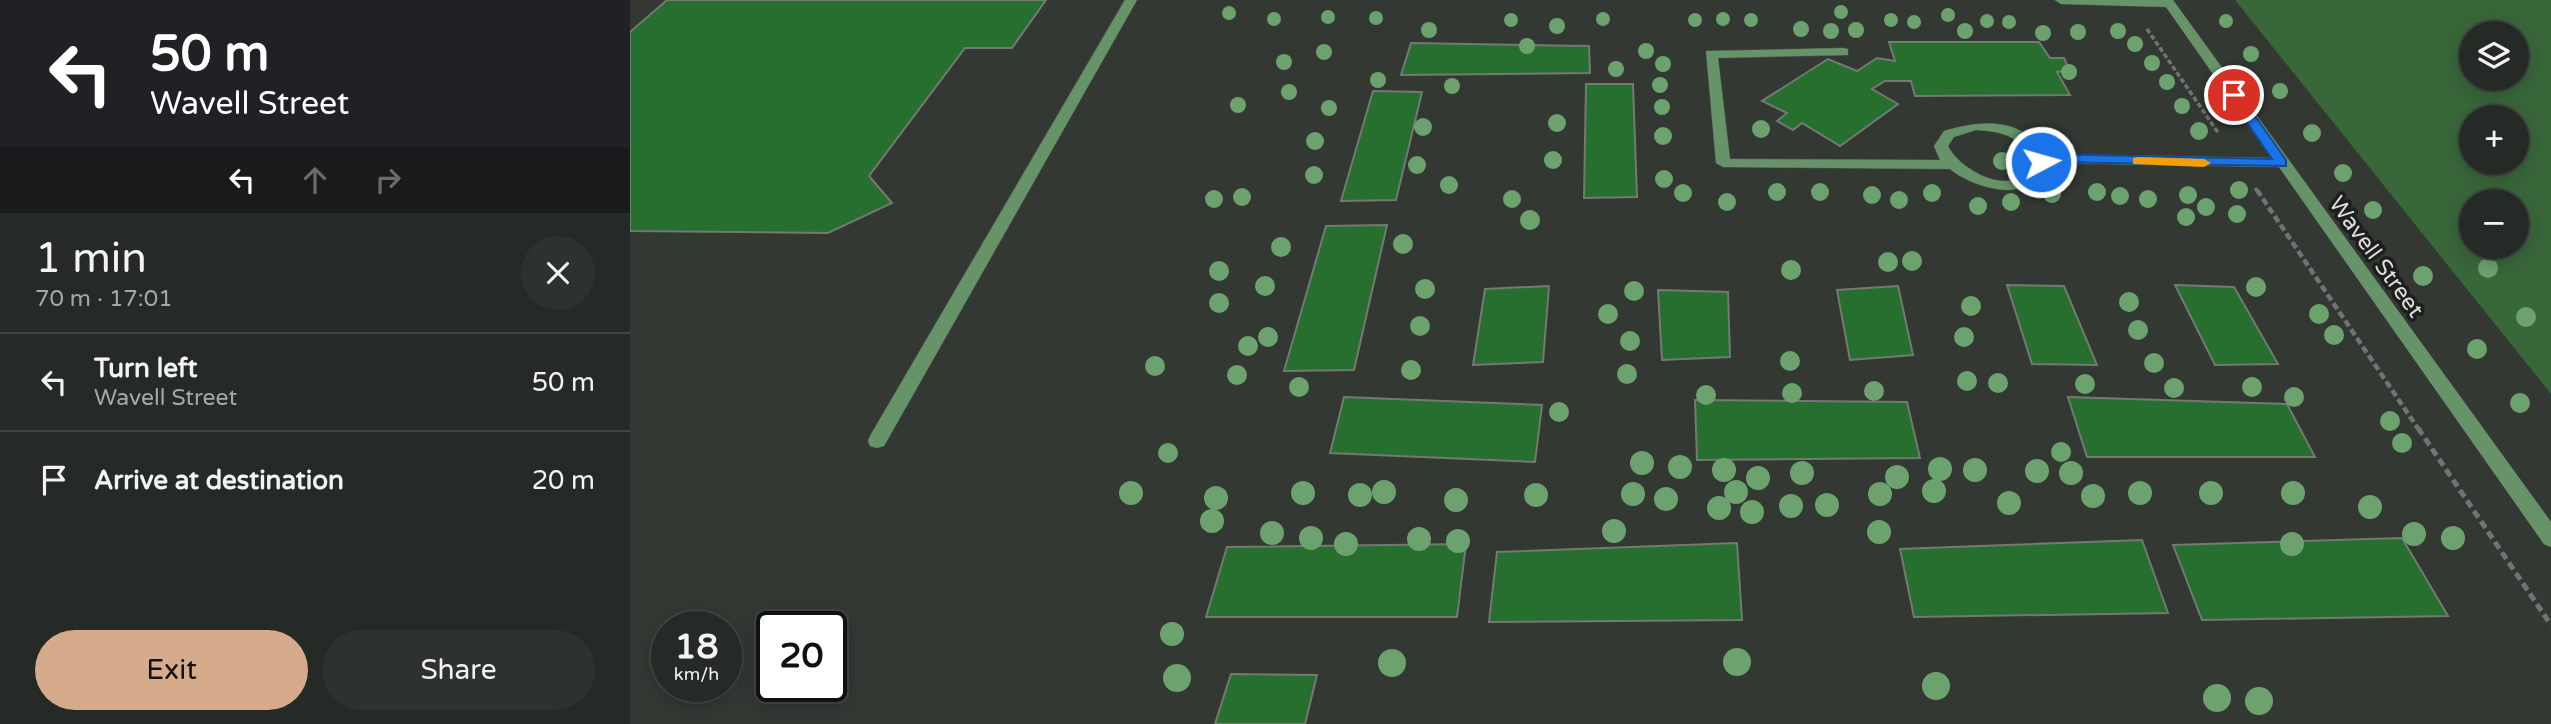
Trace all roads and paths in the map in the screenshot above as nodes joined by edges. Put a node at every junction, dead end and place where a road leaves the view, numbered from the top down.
1 (1131, 0) edge
2 (2066, 1) edge
3 (2168, 2) edge
4 (2147, 29) dead end
5 (1843, 52) dead end
6 (2040, 158) junction
7 (2238, 163) junction
8 (2282, 163) junction
9 (1950, 165) junction
10 (877, 441) dead end
11 (2551, 538) edge
12 (2551, 625) edge

1 - 10 street
2 - 3 street
3 - 8 street, Wavell Street
4 - 7 path
5 - 9 street
6 - 7 street
6 - 9 street
6 - 9 street
7 - 8 street
7 - 12 path
8 - 11 street, Wavell Street

